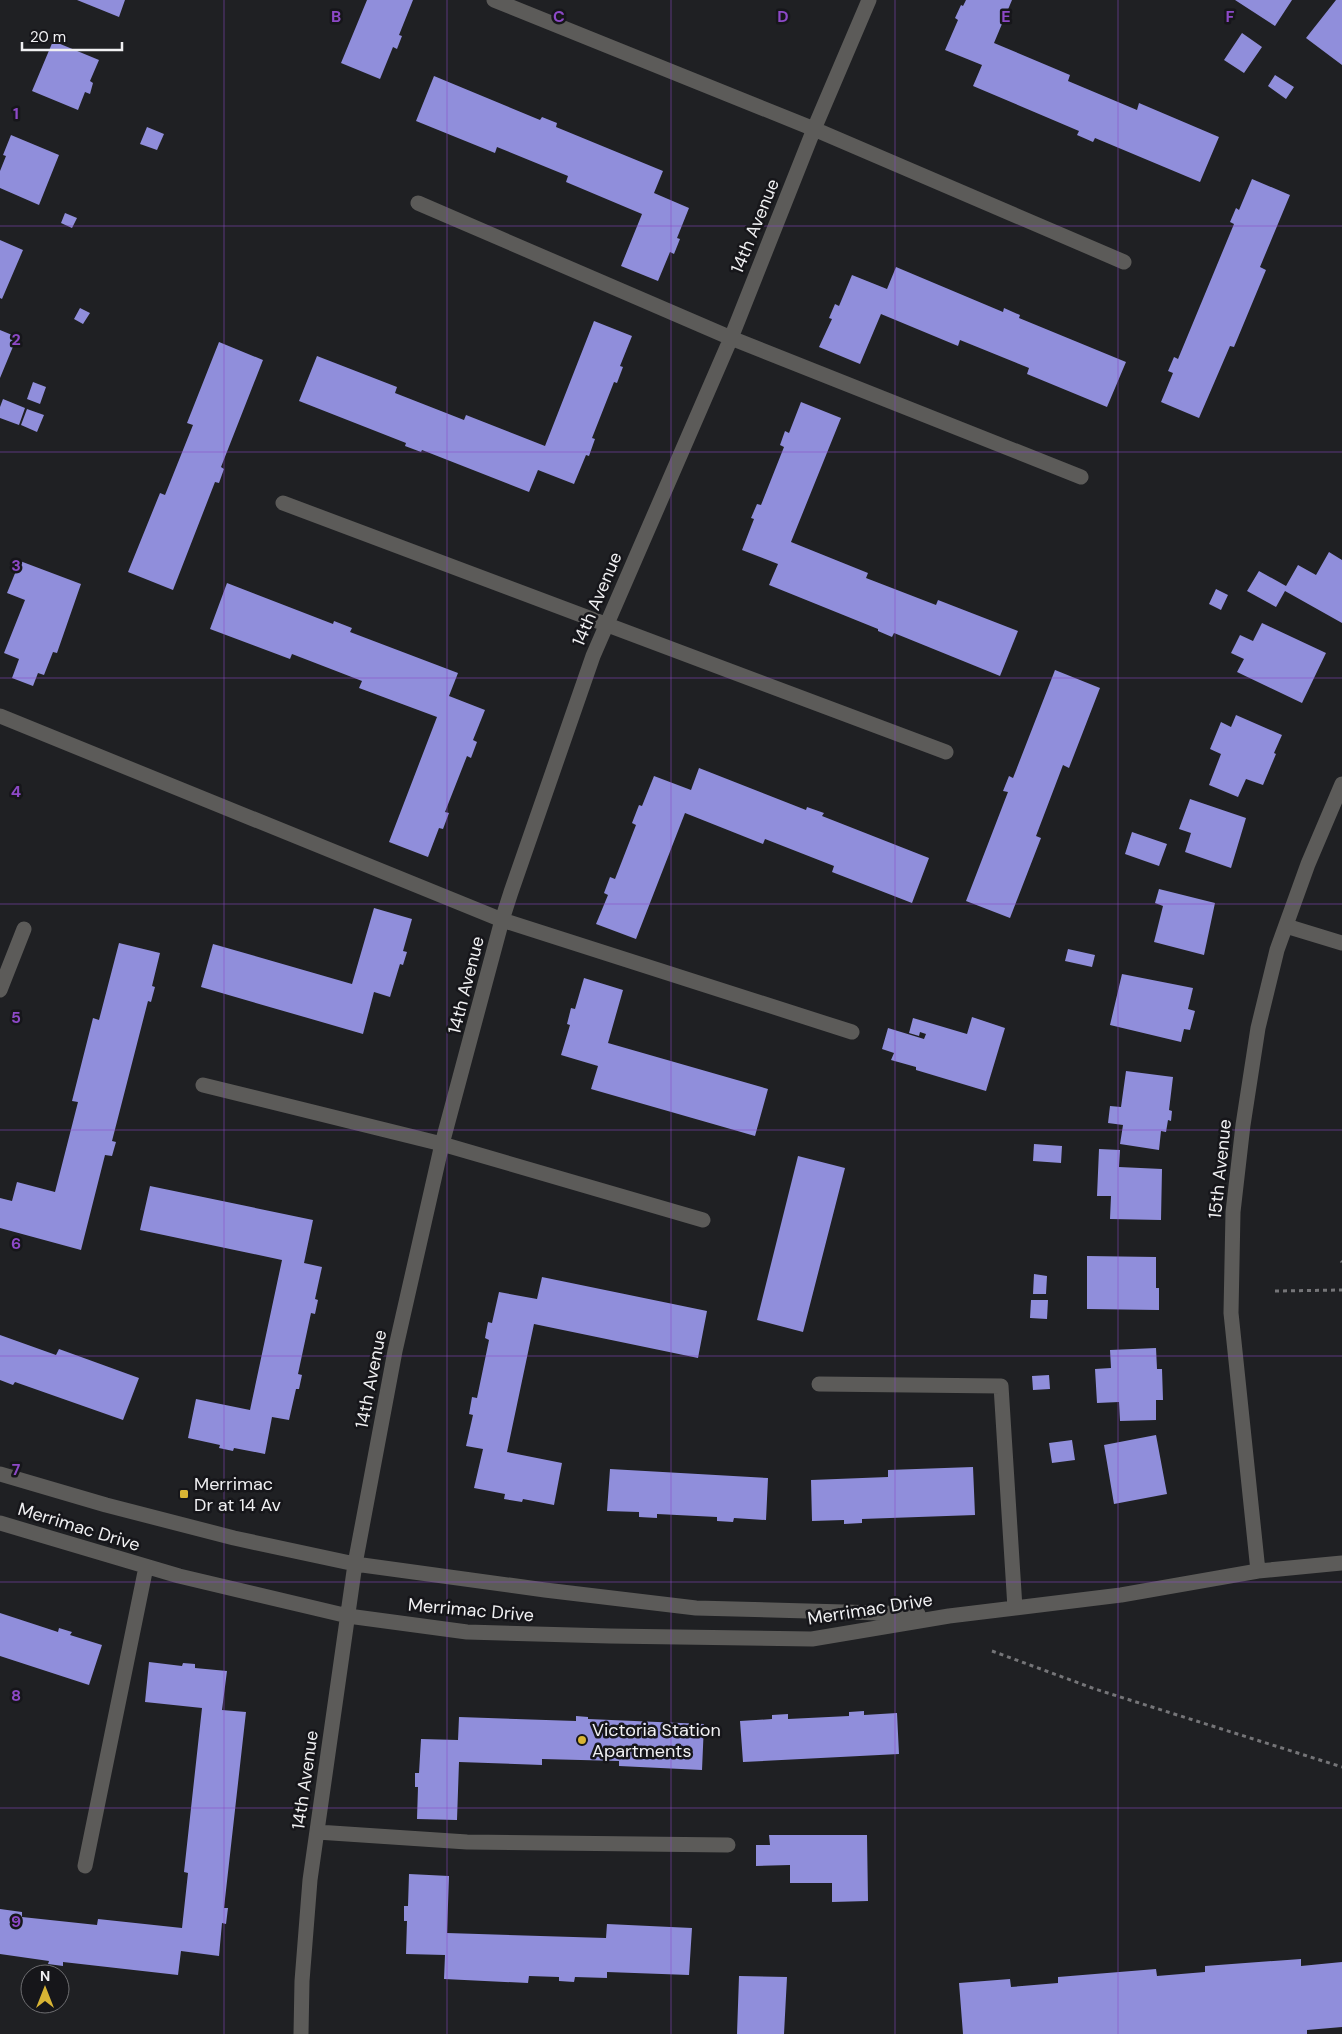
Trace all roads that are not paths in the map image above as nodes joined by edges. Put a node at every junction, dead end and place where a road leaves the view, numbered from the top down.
1 (494, 0) edge
2 (869, 0) edge
3 (814, 129) junction
4 (418, 203) dead end
5 (1124, 262) dead end
6 (731, 338) junction
7 (1081, 477) dead end
8 (283, 503) dead end
9 (607, 624) junction
10 (0, 716) edge
11 (946, 752) dead end
12 (1342, 784) edge
13 (502, 920) junction
14 (1286, 926) junction
15 (24, 929) dead end
16 (1342, 943) edge
17 (0, 990) edge
18 (852, 1032) dead end
19 (203, 1084) dead end
20 (442, 1144) junction
21 (703, 1220) dead end
22 (820, 1384) dead end
23 (0, 1474) edge
24 (0, 1523) edge
25 (1342, 1563) edge
26 (356, 1564) junction
27 (146, 1567) junction
28 (1258, 1572) junction
29 (1015, 1608) junction
30 (348, 1616) junction
31 (949, 1616) junction
32 (317, 1832) junction
33 (728, 1845) dead end
34 (85, 1866) dead end
35 (301, 2034) edge

1 - 3 street
2 - 3 street, 14th Avenue
3 - 5 street
3 - 6 street, 14th Avenue
4 - 6 street
6 - 7 street
6 - 9 street, 14th Avenue
8 - 9 street
9 - 11 street
9 - 13 street, 14th Avenue
10 - 13 street
12 - 14 street, 15th Avenue
13 - 18 street
13 - 20 street, 14th Avenue
14 - 16 street
14 - 28 street, 15th Avenue
15 - 17 street
19 - 20 street
20 - 21 street
20 - 26 street, 14th Avenue
22 - 29 street
23 - 26 street, Merrimac Drive
24 - 27 street, Merrimac Drive
25 - 28 street, Merrimac Drive
26 - 30 street, 14th Avenue
26 - 31 street, Merrimac Drive
27 - 30 street, Merrimac Drive
27 - 34 street
28 - 29 street, Merrimac Drive
29 - 31 street, Merrimac Drive
30 - 31 street, Merrimac Drive
30 - 32 street, 14th Avenue
32 - 33 street
32 - 35 street, 14th Avenue

